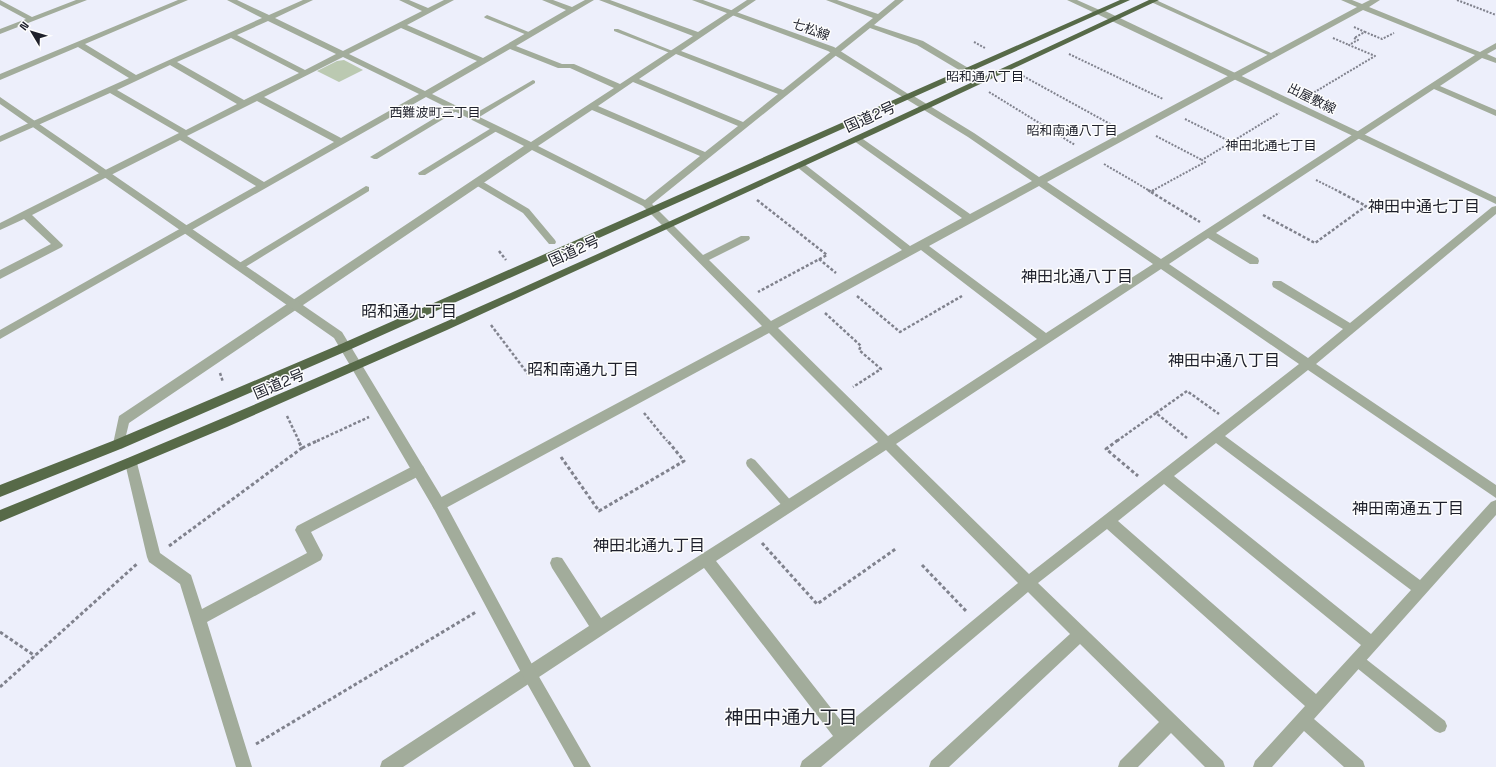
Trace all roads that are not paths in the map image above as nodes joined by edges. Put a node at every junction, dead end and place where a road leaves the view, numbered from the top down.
1 (83, 0) edge
2 (184, 0) edge
3 (232, 0) edge
4 (309, 0) edge
5 (403, 0) edge
6 (450, 0) edge
7 (546, 0) edge
8 (590, 0) edge
9 (603, 0) edge
10 (696, 0) edge
11 (752, 0) edge
12 (830, 0) edge
13 (900, 0) edge
14 (1071, 0) edge
15 (1126, 0) edge
16 (1154, 0) edge
17 (1345, 0) edge
18 (1376, 0) edge
19 (0, 2) edge
20 (1364, 7) junction
21 (572, 10) junction
22 (428, 11) junction
23 (1100, 12) junction
24 (733, 13) junction
25 (487, 17) dead end
26 (879, 17) junction
27 (269, 18) junction
28 (1116, 18) junction
29 (32, 20) junction
30 (401, 25) junction
31 (868, 25) junction
32 (616, 30) dead end
33 (0, 32) edge
34 (529, 34) junction
35 (231, 35) junction
36 (698, 35) junction
37 (79, 44) junction
38 (1496, 45) edge
39 (510, 46) junction
40 (674, 51) junction
41 (836, 51) junction
42 (343, 54) junction
43 (1481, 55) junction
44 (1272, 56) junction
45 (483, 61) junction
46 (1496, 61) edge
47 (170, 62) junction
48 (967, 71) junction
49 (305, 73) junction
50 (1236, 76) junction
51 (0, 77) edge
52 (135, 78) junction
53 (632, 79) junction
54 (533, 82) dead end
55 (1433, 86) junction
56 (620, 87) junction
57 (110, 89) junction
58 (783, 93) junction
59 (425, 94) junction
60 (257, 97) junction
61 (909, 97) junction
62 (0, 100) edge
63 (244, 104) junction
64 (591, 106) junction
65 (928, 107) junction
66 (456, 109) junction
67 (1496, 113) edge
68 (473, 117) junction
69 (34, 124) junction
70 (743, 125) junction
71 (496, 129) junction
72 (182, 135) junction
73 (1358, 135) junction
74 (0, 139) edge
75 (857, 139) junction
76 (341, 142) junction
77 (530, 146) junction
78 (705, 155) junction
79 (374, 157) dead end
80 (800, 165) junction
81 (422, 173) dead end
82 (106, 174) junction
83 (477, 182) junction
84 (1041, 182) junction
85 (264, 186) junction
86 (366, 189) dead end
87 (1496, 201) edge
88 (649, 208) junction
89 (1496, 209) edge
90 (26, 215) junction
91 (971, 220) junction
92 (666, 226) junction
93 (0, 227) edge
94 (187, 230) junction
95 (1210, 231) junction
96 (745, 238) dead end
97 (552, 242) dead end
98 (922, 246) junction
99 (911, 252) junction
100 (701, 260) junction
101 (1254, 261) dead end
102 (1160, 264) junction
103 (239, 267) junction
104 (0, 275) edge
105 (1277, 284) dead end
106 (294, 304) junction
107 (771, 327) junction
108 (1350, 328) junction
109 (0, 335) edge
110 (1046, 339) junction
111 (345, 347) junction
112 (1308, 364) junction
113 (357, 366) junction
114 (1215, 436) junction
115 (888, 442) junction
116 (119, 444) junction
117 (751, 463) dead end
118 (131, 464) junction
119 (418, 470) junction
120 (1164, 476) junction
121 (0, 491) edge
122 (1496, 492) edge
123 (439, 506) junction
124 (789, 506) junction
125 (1496, 506) edge
126 (0, 516) edge
127 (1108, 521) junction
128 (706, 560) junction
129 (557, 563) dead end
130 (1028, 583) junction
131 (1421, 589) junction
132 (198, 620) junction
133 (599, 628) junction
134 (1080, 634) junction
135 (1371, 644) junction
136 (1357, 660) junction
137 (529, 673) junction
138 (1317, 706) junction
139 (1303, 720) junction
140 (1170, 722) junction
141 (1440, 726) dead end
142 (844, 736) junction
143 (242, 760) edge
144 (814, 765) edge
145 (388, 767) edge
146 (583, 767) edge
147 (936, 767) edge
148 (1126, 767) edge
149 (1217, 767) edge
150 (1261, 767) edge
151 (1357, 767) edge

1 - 29 street
2 - 37 street
3 - 27 street
4 - 27 street
5 - 22 street
6 - 22 street
7 - 21 street
8 - 21 street
9 - 36 street
10 - 24 street, 七松線
11 - 24 street
12 - 26 street
13 - 26 street
14 - 23 street, 出屋敷線
15 - 23 highway, 国道2号
16 - 28 highway, 国道2号
16 - 44 lane
17 - 20 street
18 - 20 street
19 - 29 street
20 - 43 street
20 - 44 street
21 - 34 street
22 - 30 street
23 - 28 street, 出屋敷線
23 - 48 highway, 国道2号
24 - 36 street
24 - 41 street, 七松線
25 - 34 lane
26 - 31 street
27 - 35 street
27 - 42 street
28 - 50 street, 出屋敷線
28 - 65 highway, 国道2号
29 - 33 street
30 - 42 street
30 - 45 street
31 - 41 street
31 - 48 street
32 - 40 lane
34 - 39 street
35 - 47 street
35 - 49 street
36 - 40 street
37 - 51 street
37 - 52 street
38 - 43 street
39 - 45 street
39 - 56 street
40 - 53 street
40 - 58 street
41 - 58 street
41 - 61 street, 七松線
42 - 49 street
42 - 59 street
43 - 46 street
43 - 55 street
44 - 50 street
45 - 59 street
47 - 52 street
47 - 63 street
48 - 61 highway, 国道2号
49 - 60 street
50 - 73 street, 出屋敷線
50 - 84 street
52 - 57 street
53 - 56 street
53 - 70 street
54 - 68 lane
55 - 67 street
55 - 73 street
56 - 64 street
57 - 69 street
57 - 72 street
58 - 70 street
59 - 66 street
59 - 76 street
60 - 63 street
60 - 76 street
61 - 65 street, 七松線
61 - 88 highway, 国道2号
62 - 69 street
63 - 72 street
64 - 77 street
64 - 78 street
65 - 75 highway, 国道2号
65 - 84 street, 七松線
66 - 68 street
66 - 79 lane
68 - 71 street
69 - 74 street
69 - 82 street
70 - 78 street
71 - 77 street
71 - 81 lane
72 - 82 street
72 - 85 street
73 - 87 street, 出屋敷線
73 - 95 street
75 - 80 highway, 国道2号
75 - 91 street
76 - 85 street
77 - 83 street
77 - 88 street
78 - 88 street
80 - 92 highway, 国道2号
80 - 99 street
82 - 90 street
82 - 94 street
83 - 97 lane
83 - 106 street
84 - 91 street
84 - 102 street, 七松線
85 - 94 street
86 - 103 lane
88 - 92 street
88 - 111 highway, 国道2号
89 - 108 street
90 - 93 street
90 - 104 street
91 - 98 street
92 - 100 street
92 - 113 highway, 国道2号
94 - 103 street
94 - 109 street
95 - 101 street
95 - 102 street
96 - 100 street
98 - 99 street
98 - 110 street
99 - 107 street
100 - 107 street
102 - 110 street
102 - 112 street, 七松線
103 - 106 street
105 - 108 street
106 - 111 street
106 - 116 street
107 - 115 street
107 - 123 street
108 - 112 street
110 - 115 street
111 - 113 street
111 - 116 highway, 国道2号
112 - 114 street
112 - 122 street, 七松線
113 - 118 highway, 国道2号
113 - 119 street
114 - 120 street
114 - 131 street
115 - 124 street
115 - 130 street
116 - 121 highway, 国道2号
117 - 124 lane
118 - 126 highway, 国道2号
118 - 132 street
119 - 123 street
119 - 132 street
120 - 127 street
120 - 135 street
123 - 137 street
124 - 128 street
125 - 131 street
127 - 130 street
127 - 138 street
128 - 133 street
128 - 142 street
129 - 133 street
130 - 134 street
130 - 142 street
131 - 135 street
132 - 143 street
133 - 137 street
134 - 140 street
134 - 147 street
135 - 136 street
136 - 138 street
136 - 141 lane
137 - 145 street
137 - 146 street
138 - 139 street
139 - 150 street
139 - 151 street
140 - 148 street
140 - 149 street
142 - 144 street

